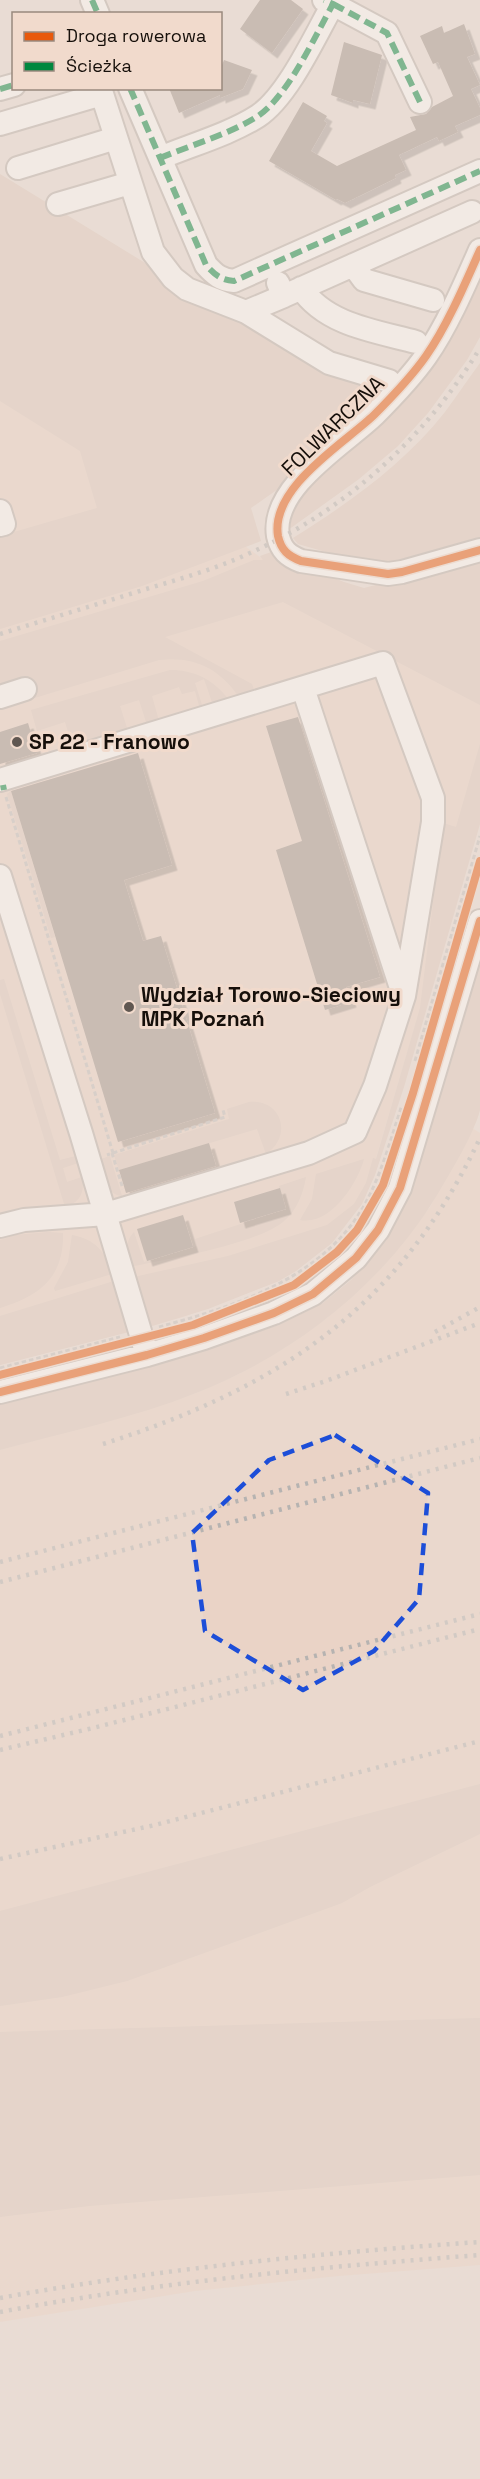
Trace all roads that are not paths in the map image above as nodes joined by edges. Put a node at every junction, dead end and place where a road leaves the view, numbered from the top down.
1 (329, 2) edge
2 (131, 90) edge
3 (420, 102) dead end
4 (0, 124) edge
5 (116, 138) junction
6 (160, 158) junction
7 (18, 168) dead end
8 (480, 171) edge
9 (130, 183) junction
10 (58, 204) dead end
11 (472, 212) dead end
12 (480, 250) edge
13 (353, 265) junction
14 (269, 266) junction
15 (293, 292) junction
16 (433, 300) dead end
17 (246, 312) junction
18 (416, 342) dead end
19 (389, 381) dead end
20 (0, 511) edge
21 (0, 525) edge
22 (480, 550) edge
23 (303, 688) junction
24 (25, 689) dead end
25 (0, 697) edge
26 (2, 785) edge
27 (0, 876) edge
28 (480, 921) edge
29 (404, 996) junction
30 (106, 1214) junction
31 (0, 1226) edge
32 (145, 1347) junction
33 (0, 1392) edge

1 - 3 street
1 - 6 street
2 - 6 street
4 - 5 street
5 - 7 street
5 - 9 street
6 - 14 street
8 - 14 street
9 - 10 street
9 - 17 street
11 - 13 street
12 - 22 street, FOLWARCZNA
13 - 15 street
13 - 16 street
14 - 15 street
15 - 17 street
15 - 18 street
17 - 19 street
20 - 21 street
23 - 26 street
23 - 29 street
23 - 29 street
24 - 25 street
27 - 30 street
28 - 32 street
29 - 30 street
30 - 31 street
30 - 32 street
32 - 33 street

